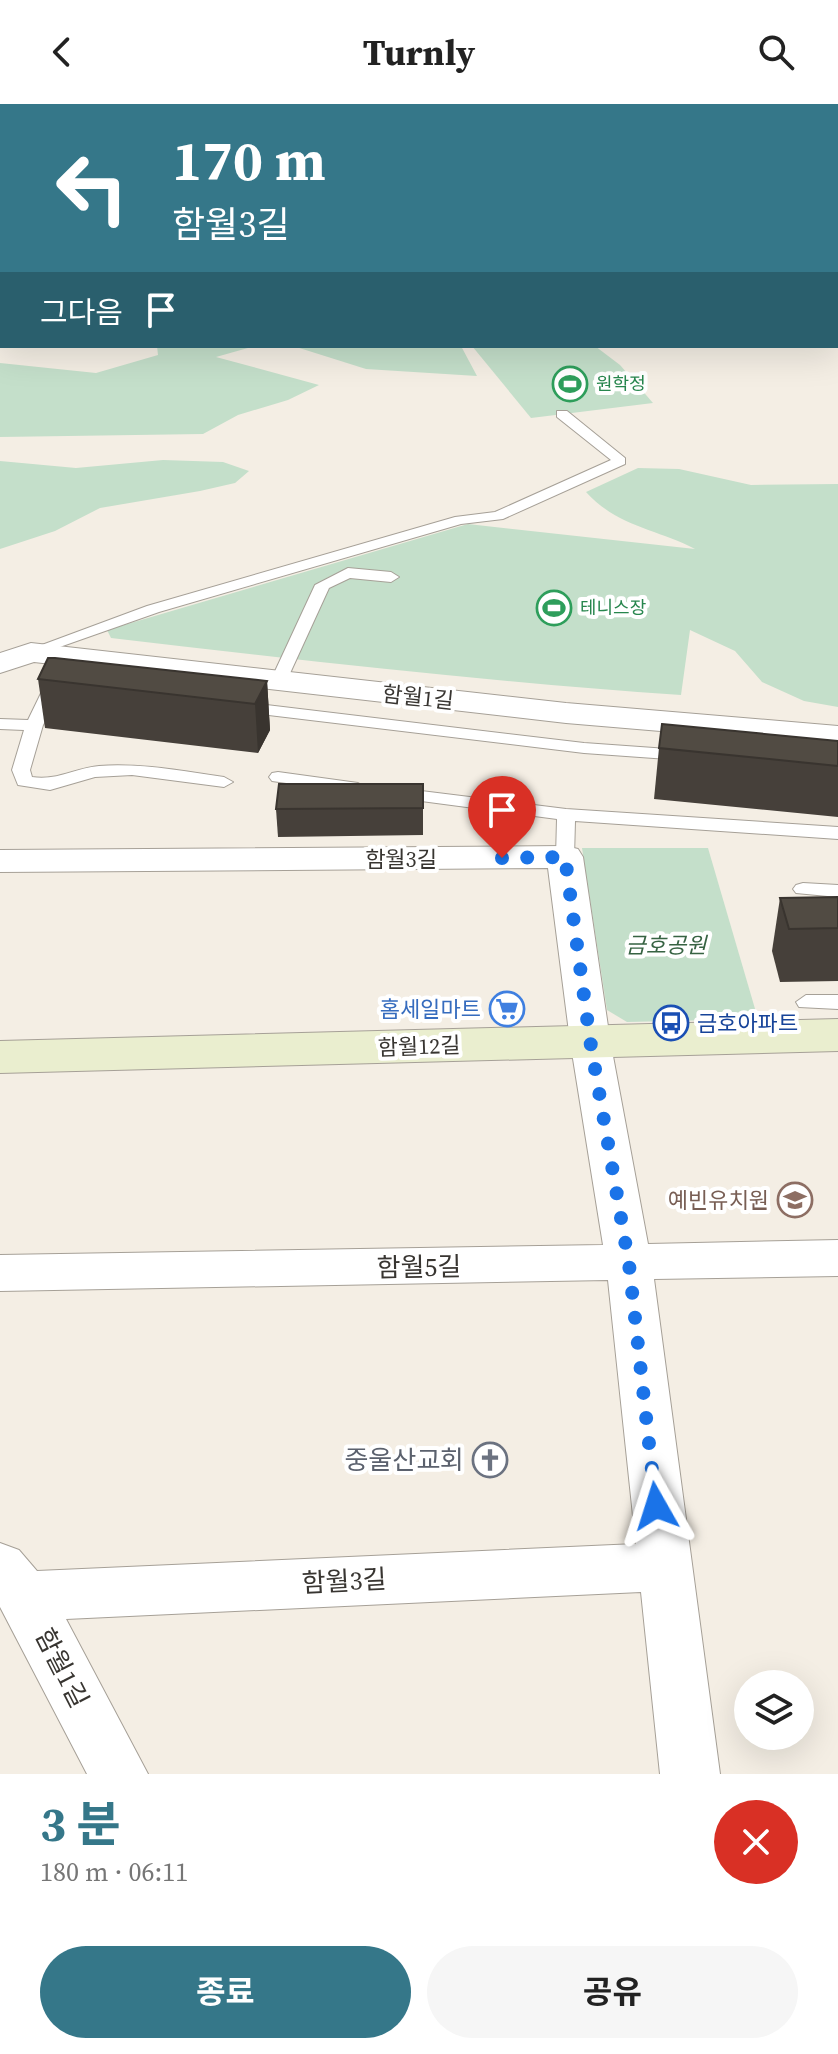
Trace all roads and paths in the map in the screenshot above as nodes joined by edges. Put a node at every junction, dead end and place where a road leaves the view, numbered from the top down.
1 (562, 414) dead end
2 (391, 577) dead end
3 (31, 652) junction
4 (0, 664) edge
5 (278, 682) junction
6 (79, 692) edge
7 (216, 705) edge
8 (0, 724) edge
9 (34, 725) junction
10 (838, 736) edge
11 (695, 756) edge
12 (278, 777) dead end
13 (224, 782) dead end
14 (838, 833) edge
15 (565, 836) junction
16 (0, 861) edge
17 (803, 889) dead end
18 (838, 891) edge
19 (806, 1002) dead end
20 (838, 1002) edge
21 (838, 1035) edge
22 (590, 1040) junction
23 (0, 1057) edge
24 (838, 1258) edge
25 (629, 1264) junction
26 (0, 1273) edge
27 (663, 1567) junction
28 (12, 1581) edge
29 (118, 1774) edge
30 (690, 1774) edge

1 - 3 lane
2 - 5 lane
3 - 4 street, 함월1길
3 - 5 street, 함월1길
5 - 10 street, 함월1길
6 - 9 lane
7 - 11 lane
8 - 9 lane
9 - 13 lane
12 - 15 lane
14 - 15 lane
15 - 16 street, 함월3길
15 - 22 street
17 - 18 lane
19 - 20 lane
21 - 22 street, 함월12길
22 - 23 street, 함월12길
22 - 25 street
24 - 25 street, 함월5길
25 - 26 street, 함월5길
25 - 27 street
27 - 28 street, 함월3길
27 - 30 street
28 - 29 street, 함월1길

